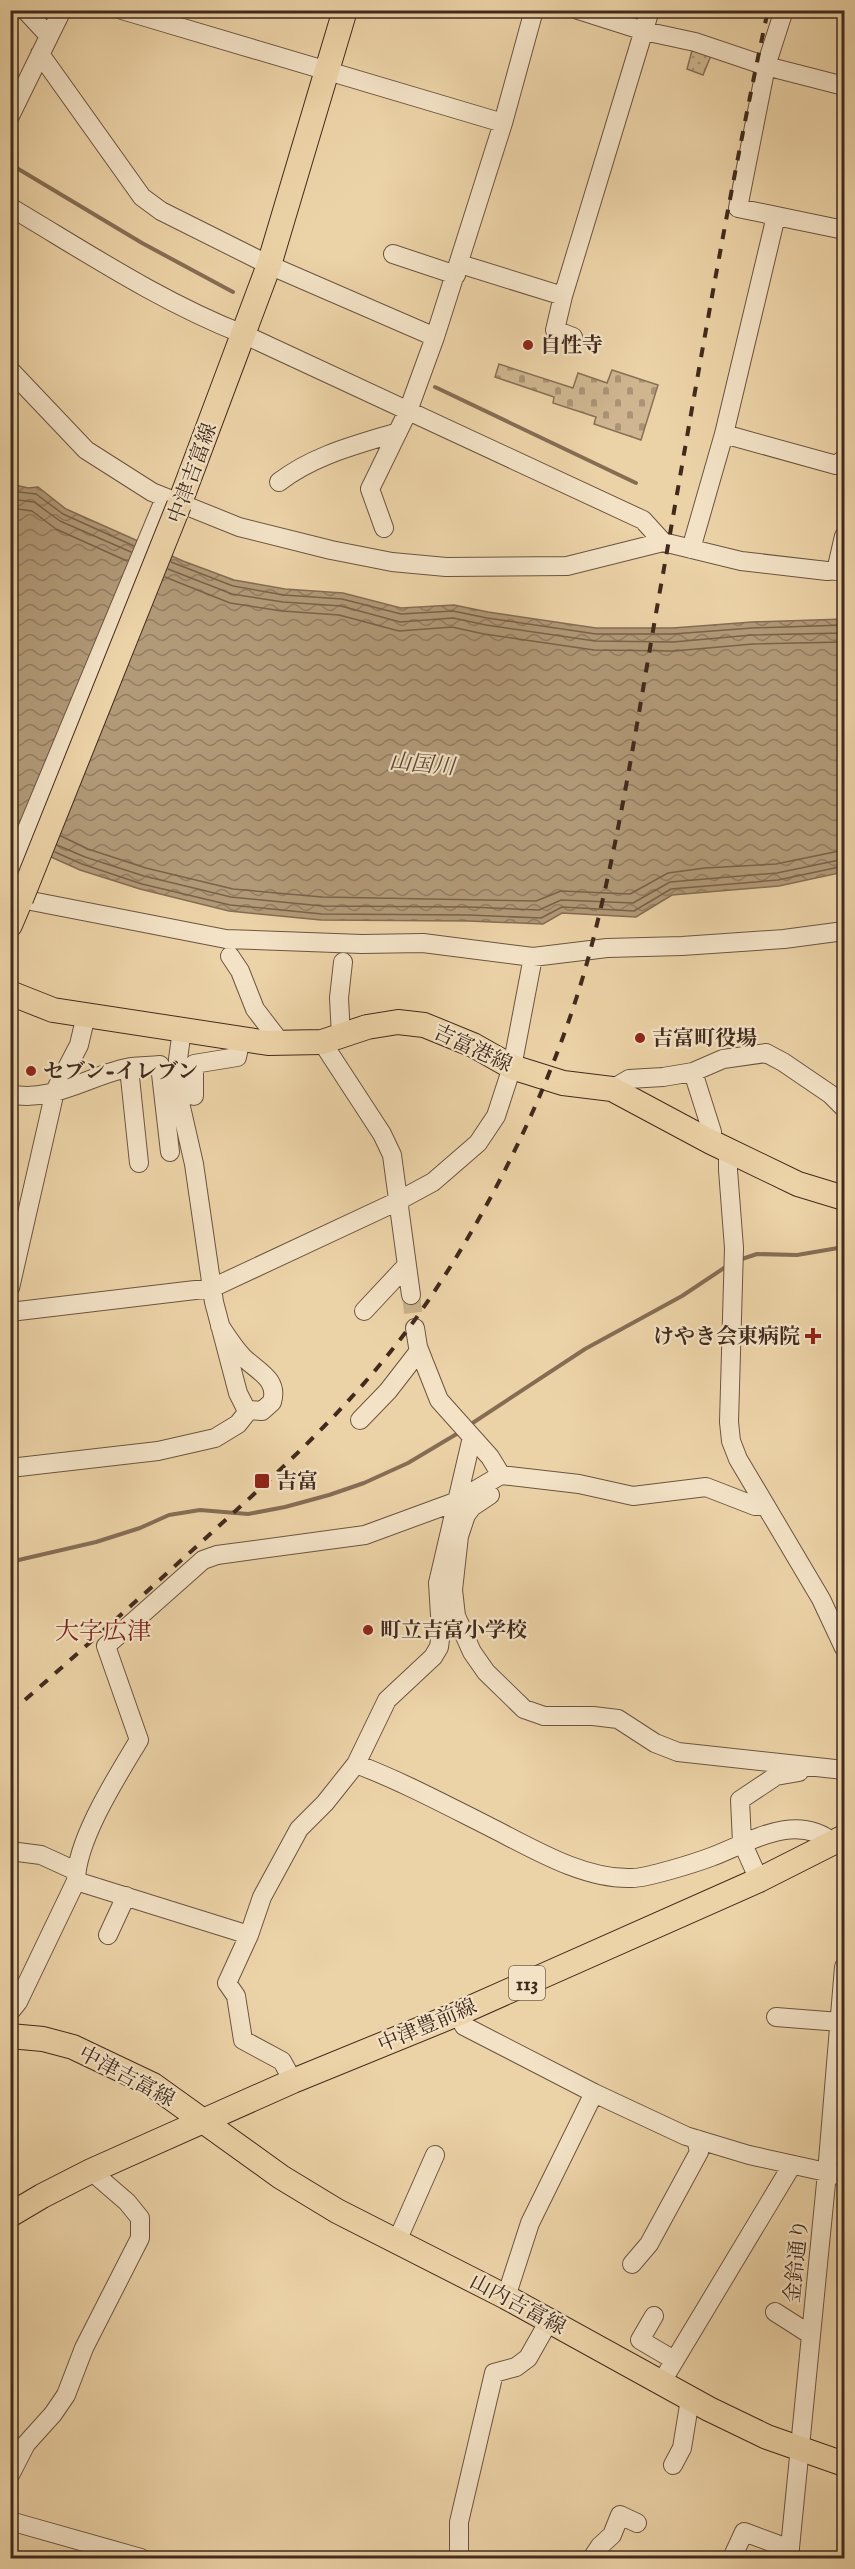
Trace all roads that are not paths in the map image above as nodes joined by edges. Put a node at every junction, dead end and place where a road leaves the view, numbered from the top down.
1 (25, 10) edge
2 (62, 10) edge
3 (122, 10) edge
4 (345, 10) edge
5 (534, 10) edge
6 (578, 10) edge
7 (650, 10) edge
8 (784, 10) edge
9 (644, 31) junction
10 (49, 36) junction
11 (40, 54) junction
12 (766, 66) junction
13 (328, 71) junction
14 (844, 86) edge
15 (12, 108) edge
16 (503, 123) junction
17 (10, 207) edge
18 (776, 216) junction
19 (844, 230) edge
20 (393, 254) dead end
21 (269, 265) junction
22 (458, 270) junction
23 (563, 296) junction
24 (243, 334) junction
25 (435, 337) junction
26 (573, 337) dead end
27 (10, 370) edge
28 (408, 411) junction
29 (398, 432) junction
30 (723, 434) junction
31 (844, 459) edge
32 (279, 482) dead end
33 (172, 501) junction
34 (384, 528) dead end
35 (844, 536) edge
36 (663, 542) junction
37 (691, 549) junction
38 (840, 571) edge
39 (10, 870) edge
40 (10, 875) edge
41 (46, 884) dead end
42 (16, 897) edge
43 (10, 925) edge
44 (844, 931) edge
45 (230, 956) dead end
46 (533, 957) junction
47 (343, 962) dead end
48 (10, 993) edge
49 (86, 1015) junction
50 (182, 1029) junction
51 (241, 1039) junction
52 (331, 1039) junction
53 (281, 1043) junction
54 (512, 1067) junction
55 (129, 1068) junction
56 (693, 1072) junction
57 (612, 1089) junction
58 (55, 1091) junction
59 (10, 1094) edge
60 (194, 1096) dead end
61 (844, 1108) edge
62 (720, 1146) junction
63 (170, 1152) dead end
64 (139, 1162) dead end
65 (844, 1198) edge
66 (396, 1202) junction
67 (16, 1236) edge
68 (406, 1266) junction
69 (10, 1288) edge
70 (212, 1288) junction
71 (411, 1295) tunnel mouth
72 (364, 1311) dead end
73 (10, 1312) edge
74 (220, 1326) junction
75 (415, 1328) tunnel mouth
76 (419, 1351) junction
77 (249, 1410) junction
78 (360, 1420) dead end
79 (472, 1437) junction
80 (10, 1468) edge
81 (501, 1475) junction
82 (455, 1502) junction
83 (765, 1506) junction
84 (844, 1648) edge
85 (356, 1764) junction
86 (799, 1765) junction
87 (844, 1770) edge
88 (839, 1840) edge
89 (742, 1842) junction
90 (10, 1851) edge
91 (76, 1876) junction
92 (759, 1880) junction
93 (126, 1896) junction
94 (108, 1935) dead end
95 (249, 1935) junction
96 (844, 1967) edge
97 (10, 2012) edge
98 (457, 2014) junction
99 (776, 2017) dead end
100 (840, 2022) junction
101 (10, 2036) edge
102 (841, 2041) edge
103 (840, 2074) edge
104 (292, 2081) junction
105 (594, 2092) junction
106 (205, 2120) junction
107 (696, 2139) junction
108 (435, 2155) dead end
109 (792, 2165) junction
110 (91, 2171) junction
111 (836, 2174) edge
112 (10, 2215) edge
113 (397, 2241) junction
114 (632, 2264) dead end
115 (506, 2297) junction
116 (775, 2312) dead end
117 (654, 2316) dead end
118 (549, 2321) junction
119 (811, 2335) junction
120 (674, 2360) junction
121 (661, 2383) junction
122 (690, 2399) junction
123 (17, 2446) edge
124 (800, 2448) junction
125 (844, 2464) edge
126 (673, 2465) dead end
127 (10, 2475) edge
128 (10, 2521) edge
129 (637, 2523) dead end
130 (789, 2554) edge
131 (141, 2559) edge
132 (459, 2559) edge
133 (592, 2559) edge
134 (732, 2559) edge

1 - 10 street
2 - 10 street
3 - 13 street
4 - 13 main road, 中津吉富線
5 - 16 street
6 - 9 street
7 - 9 street
8 - 12 street
9 - 12 street
9 - 23 street
10 - 11 street
11 - 15 street
11 - 21 street
12 - 14 street
12 - 18 street
13 - 16 street
13 - 21 main road, 中津吉富線
16 - 22 street
17 - 24 street
18 - 19 street
18 - 30 street
20 - 22 street
21 - 24 main road, 中津吉富線
21 - 25 street
22 - 23 street
22 - 25 street
23 - 26 street
24 - 28 street
24 - 33 main road, 中津吉富線
25 - 28 street
27 - 33 street
28 - 29 street
28 - 36 street
29 - 32 street
29 - 34 street
30 - 31 street
30 - 37 street
33 - 36 street
33 - 39 street
33 - 42 main road, 中津吉富線, bridge
35 - 38 street
36 - 37 street
37 - 38 street
40 - 41 street
42 - 43 main road, 中津吉富線
42 - 46 street
44 - 46 street
45 - 53 street
46 - 54 street
47 - 52 street
48 - 49 main road, 吉富港線
49 - 50 main road, 吉富港線
49 - 58 street
50 - 51 main road, 吉富港線
50 - 70 street
51 - 53 main road, 吉富港線
51 - 60 street
52 - 53 main road, 吉富港線
52 - 54 main road, 吉富港線
52 - 66 street
54 - 57 main road, 吉富港線
54 - 66 street
55 - 58 street
55 - 63 street
55 - 64 street
56 - 57 street
56 - 61 street
56 - 62 street
57 - 62 main road, 吉富港線
58 - 59 street
58 - 67 street
62 - 65 main road, 吉富港線
62 - 83 street
66 - 68 street
66 - 70 street
67 - 69 street
68 - 71 street
68 - 72 street
70 - 73 street
70 - 74 street
74 - 77 street
74 - 77 street
75 - 76 street
76 - 78 street
76 - 79 street
77 - 80 street
79 - 81 street
79 - 82 street
81 - 82 street
81 - 83 street
81 - 86 street
82 - 85 street
82 - 91 street
83 - 84 street
85 - 89 street
85 - 95 street
86 - 87 street
86 - 89 street
88 - 89 street
88 - 92 main road, 中津豊前線 / 113
89 - 92 street
90 - 91 street
91 - 93 street
91 - 97 street
92 - 98 main road, 中津豊前線 / 113
93 - 94 street
93 - 95 street
95 - 104 street
96 - 100 street, 金鈴通り
98 - 104 main road, 中津豊前線 / 113
98 - 105 street
99 - 100 street
100 - 102 street, 金鈴通り
101 - 106 main road, 中津吉富線
102 - 103 street, 金鈴通り
103 - 111 street, 金鈴通り
104 - 106 main road, 中津豊前線 / 113
105 - 107 street
105 - 115 street
106 - 110 main road, 中津豊前線 / 113
106 - 113 main road, 山内吉富線
107 - 109 street
107 - 114 street
108 - 113 street
109 - 111 street
109 - 120 street
110 - 112 main road, 中津豊前線 / 113
110 - 123 street
111 - 119 street, 金鈴通り
113 - 115 main road, 山内吉富線
115 - 118 main road, 山内吉富線
116 - 119 street
117 - 120 street
118 - 121 main road, 山内吉富線
118 - 132 street
119 - 124 street, 金鈴通り
120 - 121 street
121 - 122 main road, 山内吉富線
122 - 124 main road, 山内吉富線
122 - 126 street
123 - 127 street
124 - 125 main road, 山内吉富線
124 - 130 street, 金鈴通り
128 - 131 street
129 - 133 street
130 - 134 street

